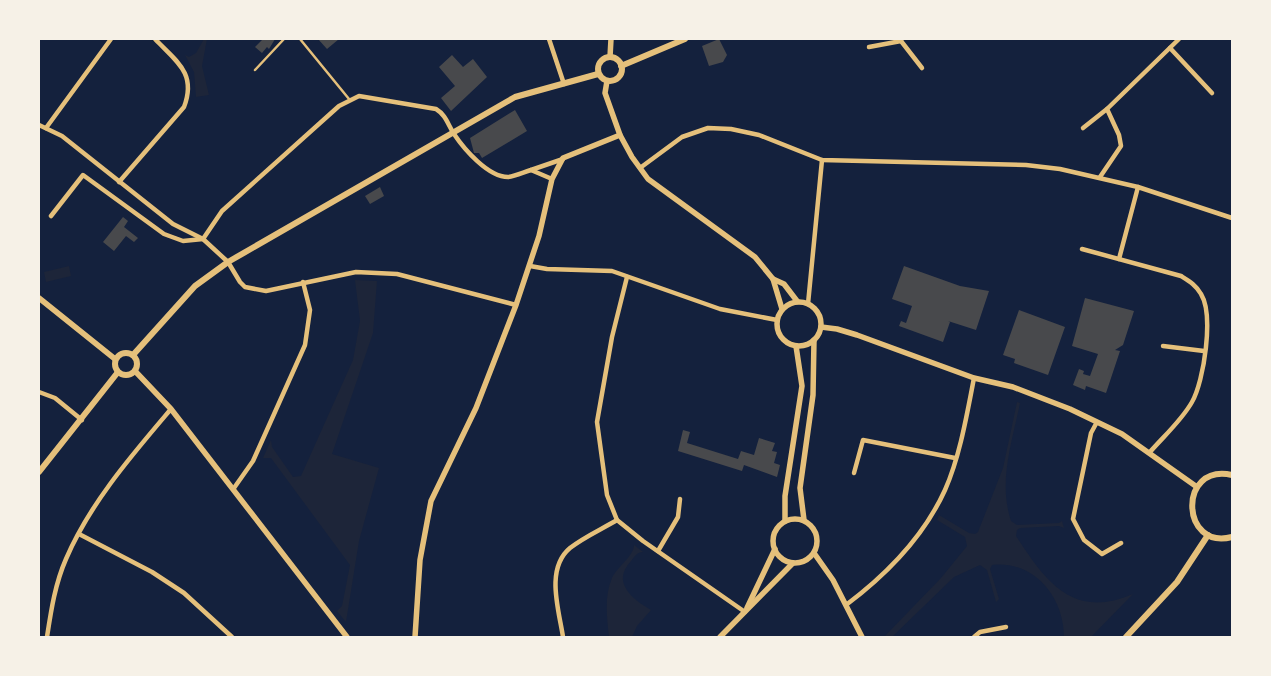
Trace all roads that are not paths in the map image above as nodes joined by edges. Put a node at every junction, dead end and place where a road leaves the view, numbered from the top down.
1 (111, 39) edge
2 (154, 39) edge
3 (284, 39) edge
4 (300, 39) edge
5 (549, 39) edge
6 (611, 39) edge
7 (685, 39) edge
8 (1179, 39) edge
9 (901, 40) edge
10 (869, 47) dead end
11 (1170, 48) junction
12 (610, 57) junction
13 (621, 66) junction
14 (922, 68) dead end
15 (255, 70) dead end
16 (598, 74) junction
17 (607, 81) junction
18 (564, 84) junction
19 (1212, 93) dead end
20 (349, 99) junction
21 (1107, 109) junction
22 (39, 125) edge
23 (46, 128) junction
24 (1083, 128) dead end
25 (453, 133) junction
26 (620, 135) junction
27 (563, 158) junction
28 (822, 160) junction
29 (640, 168) junction
30 (531, 170) junction
31 (1100, 177) junction
32 (552, 179) junction
33 (119, 182) junction
34 (1138, 187) junction
35 (51, 216) dead end
36 (1232, 218) edge
37 (203, 239) junction
38 (1082, 249) dead end
39 (1119, 259) junction
40 (228, 262) junction
41 (530, 266) junction
42 (627, 277) junction
43 (773, 279) junction
44 (303, 282) junction
45 (39, 298) edge
46 (797, 301) junction
47 (808, 304) junction
48 (516, 305) junction
49 (782, 309) junction
50 (777, 320) junction
51 (821, 327) junction
52 (814, 340) junction
53 (796, 346) junction
54 (1163, 346) dead end
55 (1204, 350) junction
56 (133, 355) junction
57 (115, 359) junction
58 (135, 371) junction
59 (118, 372) junction
60 (974, 378) junction
61 (39, 392) edge
62 (171, 409) junction
63 (82, 420) junction
64 (1097, 422) junction
65 (1150, 452) junction
66 (955, 458) junction
67 (39, 472) edge
68 (854, 473) dead end
69 (1232, 475) edge
70 (1198, 487) junction
71 (234, 488) junction
72 (680, 499) dead end
73 (617, 520) junction
74 (804, 520) junction
75 (785, 521) junction
76 (79, 534) junction
77 (1208, 535) junction
78 (1232, 537) edge
79 (1121, 543) dead end
80 (775, 549) junction
81 (658, 551) junction
82 (814, 554) junction
83 (793, 563) junction
84 (846, 605) junction
85 (745, 612) junction
86 (1006, 627) dead end
87 (47, 637) edge
88 (232, 637) edge
89 (347, 637) edge
90 (415, 637) edge
91 (563, 637) edge
92 (720, 637) edge
93 (862, 637) edge
94 (974, 637) edge
95 (1126, 637) edge

1 - 23 street
2 - 33 street
3 - 15 lane
4 - 20 lane
5 - 18 street
6 - 12 street
7 - 13 main road
8 - 11 street
9 - 10 street
9 - 14 street
11 - 19 street
11 - 21 street
12 - 13 main road
12 - 16 main road
13 - 17 main road
16 - 17 main road
16 - 18 main road
17 - 26 street
18 - 25 main road
20 - 25 street
20 - 37 street
21 - 24 street
21 - 31 street
22 - 23 street
23 - 33 street
25 - 30 street
25 - 40 main road
26 - 27 street
26 - 29 street
27 - 30 street
27 - 32 street
28 - 29 street
28 - 31 street
28 - 47 street
29 - 43 street
30 - 32 street
31 - 34 street
32 - 41 street
33 - 37 street
34 - 36 street
34 - 39 street
35 - 37 street
37 - 40 street
38 - 39 street
39 - 55 street
40 - 44 street
40 - 56 main road
41 - 42 street
41 - 48 street
42 - 50 street
42 - 73 street
43 - 46 street
43 - 49 street
44 - 48 street
44 - 71 street
45 - 57 street
46 - 47 street
46 - 49 street
47 - 51 street
48 - 90 street
49 - 50 street
50 - 53 street
51 - 52 street
51 - 60 street
52 - 53 street
52 - 74 street
53 - 75 street
54 - 55 street
55 - 65 street
56 - 57 main road
56 - 58 main road
57 - 59 main road
58 - 59 main road
58 - 62 street
59 - 63 main road
60 - 64 street
60 - 66 street
61 - 63 street
62 - 71 street
62 - 76 street
63 - 67 main road
64 - 65 street
64 - 79 street
65 - 70 street
66 - 68 street
66 - 84 street
69 - 70 main road
70 - 77 main road
71 - 89 street
72 - 81 street
73 - 81 street
73 - 91 street
74 - 75 street
74 - 82 street
75 - 80 street
76 - 87 street
76 - 88 street
77 - 78 main road
77 - 95 main road
80 - 83 street
80 - 85 street
81 - 85 street
82 - 83 street
82 - 84 street
83 - 85 street
84 - 93 street
85 - 92 street
86 - 94 street

